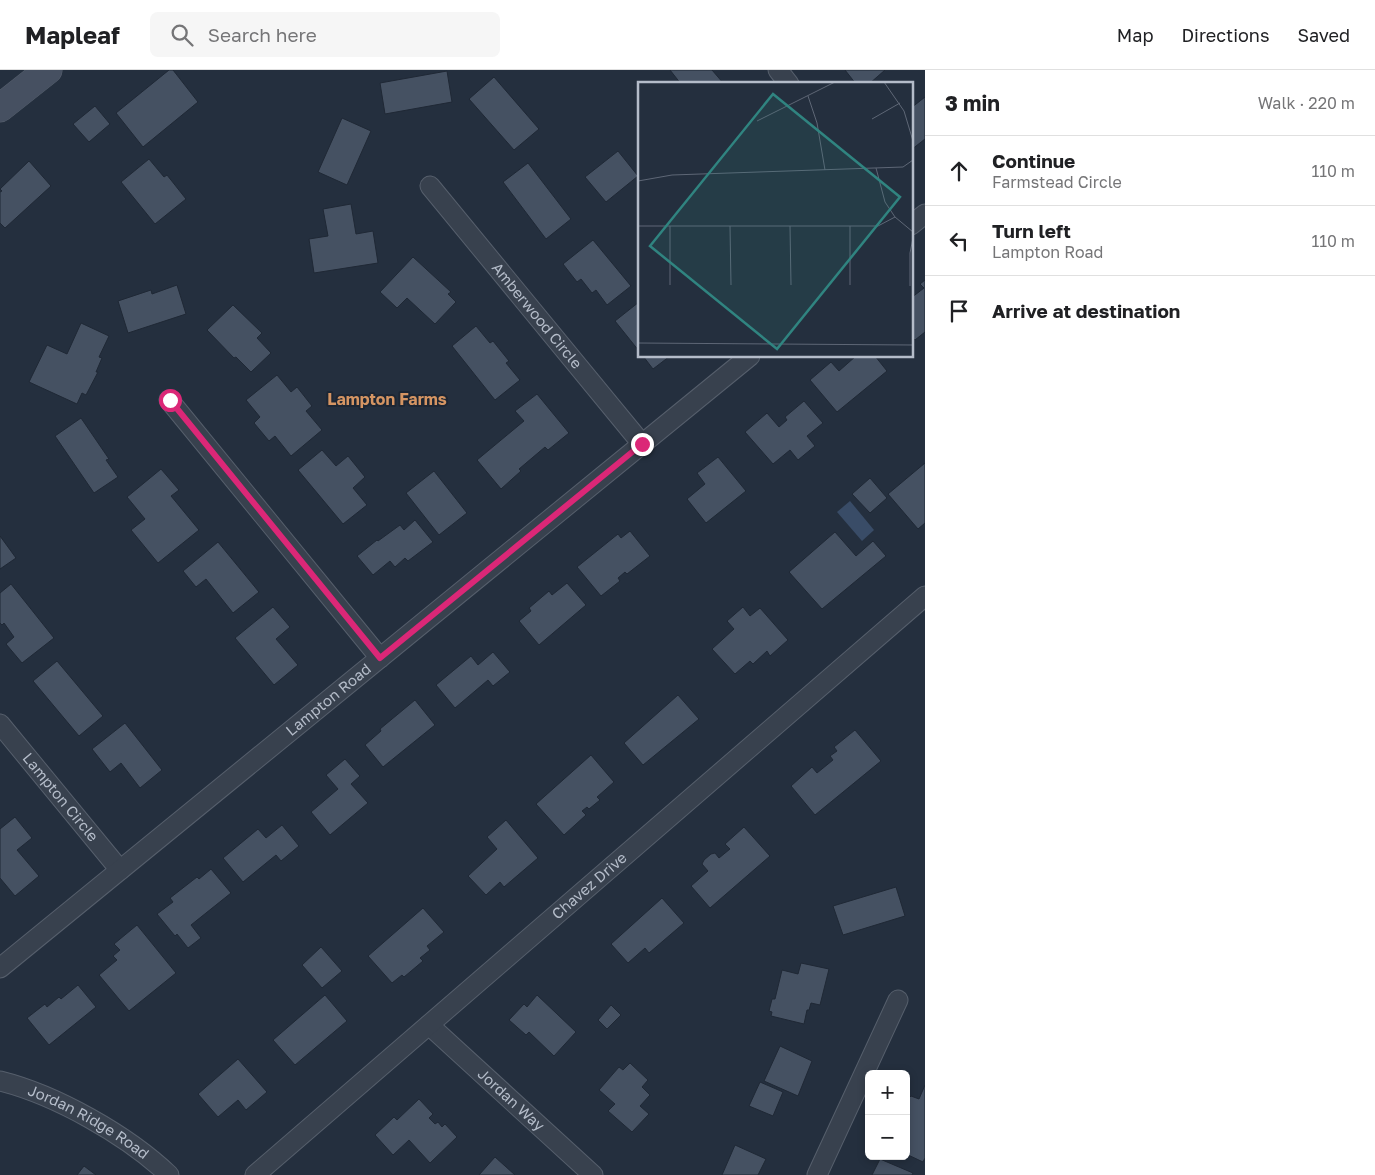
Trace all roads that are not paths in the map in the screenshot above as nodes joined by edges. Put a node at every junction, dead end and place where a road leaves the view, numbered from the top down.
1 (48, 70) edge
2 (778, 70) edge
3 (788, 82) edge
4 (0, 108) edge
5 (430, 186) dead end
6 (925, 214) edge
7 (912, 224) edge
8 (748, 358) edge
9 (170, 400) dead end
10 (642, 444) junction
11 (925, 596) edge
12 (380, 658) junction
13 (0, 724) edge
14 (120, 870) junction
15 (0, 968) edge
16 (898, 1000) dead end
17 (429, 1025) junction
18 (0, 1081) edge
19 (169, 1175) edge
20 (255, 1175) edge
21 (593, 1175) edge
22 (817, 1175) edge

1 - 4 main road
2 - 3 street
5 - 10 street, Amberwood Circle
6 - 7 street
8 - 10 street, Lampton Road
9 - 12 street
10 - 12 street, Lampton Road
11 - 17 street, Chavez Drive
12 - 14 street, Lampton Road
13 - 14 street, Lampton Circle
14 - 15 street, Lampton Road
16 - 22 street
17 - 20 street, Chavez Drive
17 - 21 street, Jordan Way
18 - 19 street, Jordan Ridge Road

